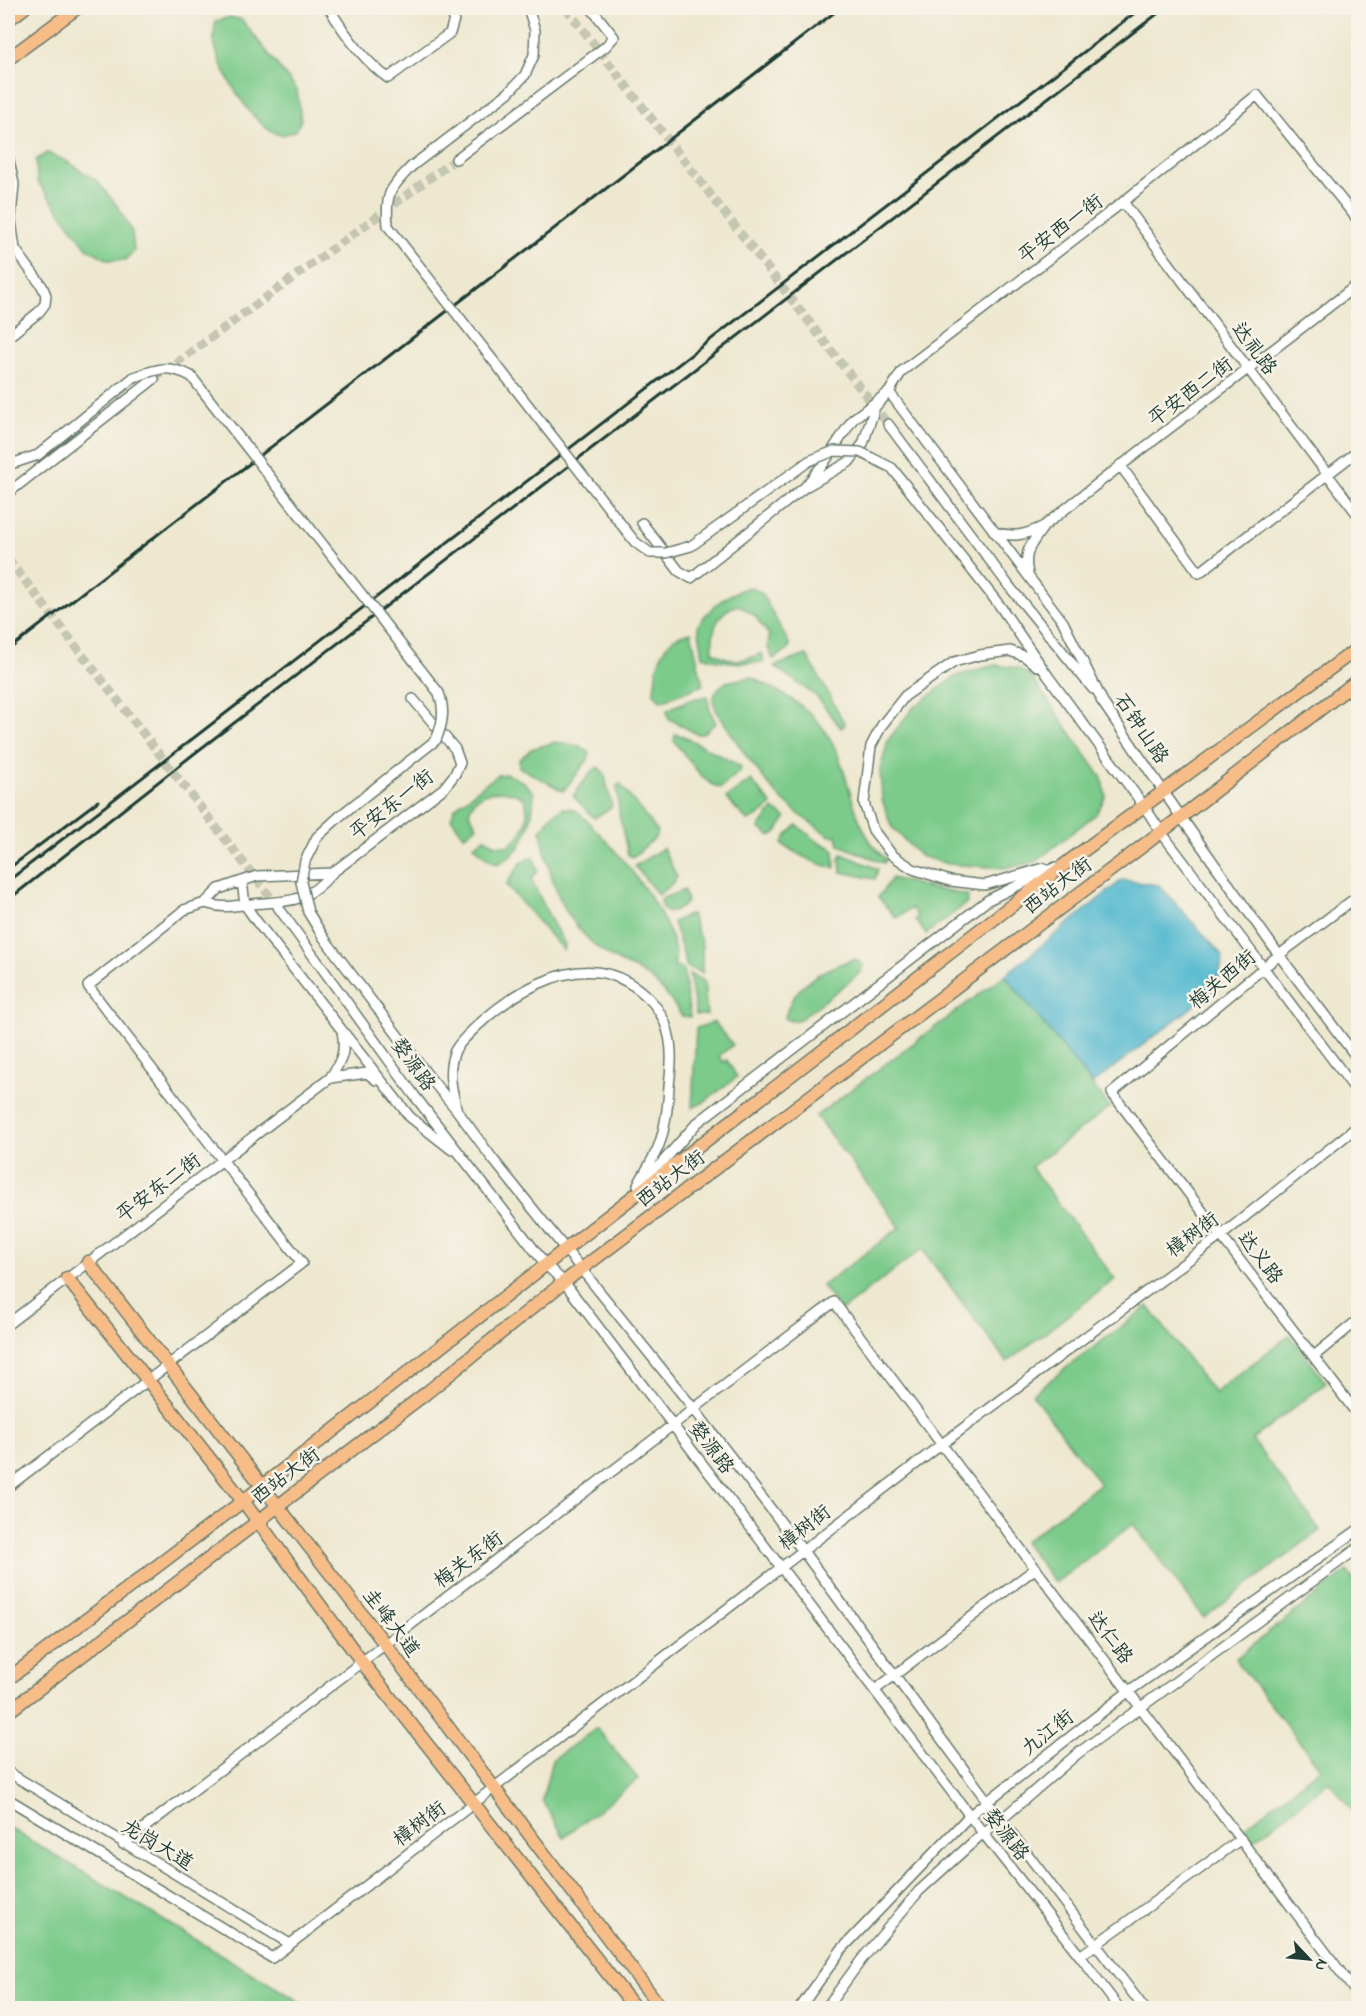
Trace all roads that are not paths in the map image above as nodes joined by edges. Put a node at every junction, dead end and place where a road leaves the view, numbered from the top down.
1 (24, 8) edge
2 (77, 8) edge
3 (329, 8) edge
4 (449, 8) edge
5 (528, 8) edge
6 (591, 8) edge
7 (8, 20) edge
8 (8, 59) edge
9 (8, 156) edge
10 (456, 159) tunnel mouth
11 (1123, 202) junction
12 (1359, 220) edge
13 (11, 221) junction
14 (8, 235) edge
15 (1359, 284) edge
16 (8, 337) edge
17 (1249, 370) junction
18 (154, 378) tunnel mouth
19 (889, 392) junction
20 (888, 424) tunnel mouth
21 (1359, 451) edge
22 (8, 465) edge
23 (1120, 465) junction
24 (1328, 474) junction
25 (806, 487) junction
26 (8, 493) edge
27 (1359, 515) edge
28 (642, 524) dead end
29 (1044, 526) junction
30 (994, 532) junction
31 (1029, 576) junction
32 (1359, 648) edge
33 (1048, 676) junction
34 (1359, 680) edge
35 (413, 699) dead end
36 (1104, 704) junction
37 (1164, 792) junction
38 (1144, 806) junction
39 (1181, 818) junction
40 (1161, 832) junction
41 (1072, 859) junction
42 (332, 873) junction
43 (242, 881) junction
44 (1359, 896) edge
45 (205, 903) junction
46 (245, 905) junction
47 (278, 907) tunnel mouth
48 (1279, 955) junction
49 (1263, 968) junction
50 (341, 1029) junction
51 (1359, 1059) edge
52 (330, 1078) junction
53 (386, 1086) junction
54 (1112, 1093) joint
55 (1359, 1093) edge
56 (456, 1109) junction
57 (1359, 1126) edge
58 (461, 1157) junction
59 (222, 1161) junction
60 (630, 1199) junction
61 (1222, 1235) junction
62 (566, 1250) junction
63 (88, 1262) junction
64 (546, 1265) junction
65 (581, 1270) junction
66 (67, 1278) junction
67 (564, 1282) junction
68 (834, 1302) joint
69 (1359, 1320) edge
70 (8, 1324) edge
71 (1314, 1356) junction
72 (168, 1365) junction
73 (148, 1380) junction
74 (694, 1409) junction
75 (1359, 1415) edge
76 (673, 1425) junction
77 (942, 1444) junction
78 (262, 1486) junction
79 (8, 1487) edge
80 (243, 1502) junction
81 (277, 1505) junction
82 (256, 1520) junction
83 (1359, 1530) edge
84 (1359, 1548) edge
85 (803, 1551) junction
86 (781, 1568) junction
87 (1036, 1568) junction
88 (385, 1644) junction
89 (362, 1662) junction
90 (894, 1676) junction
91 (8, 1679) edge
92 (875, 1690) junction
93 (1129, 1691) junction
94 (1141, 1707) junction
95 (8, 1712) edge
96 (8, 1772) edge
97 (493, 1788) junction
98 (8, 1799) edge
99 (988, 1802) junction
100 (474, 1803) junction
101 (970, 1815) junction
102 (1002, 1820) junction
103 (983, 1833) junction
104 (1241, 1839) junction
105 (123, 1844) junction
106 (290, 1944) junction
107 (1096, 1944) junction
108 (1080, 1956) junction
109 (272, 1958) joint
110 (1359, 1995) edge
111 (635, 2008) edge
112 (661, 2008) edge
113 (800, 2008) edge
114 (826, 2008) edge
115 (1119, 2008) edge
116 (1144, 2008) edge

1 - 7 main road
2 - 8 main road
3 - 4 street
5 - 33 street, bridge
6 - 10 street
9 - 13 street
11 - 12 street, 平安西一街
11 - 17 street, 达礼路
11 - 19 street, 平安西一街
13 - 14 street
13 - 16 street
15 - 17 street, 平安西二街
17 - 23 street, 平安西二街
17 - 24 street, 达礼路
18 - 26 street
19 - 25 street
19 - 25 street, 平安西一街
19 - 30 street
20 - 36 street, 石钟山路
21 - 24 street
22 - 56 street, 婺源路, bridge
23 - 24 street
23 - 29 street, 平安西二街
24 - 27 street, 达礼路
25 - 28 street
29 - 30 street
29 - 31 street
30 - 31 street
31 - 36 street
32 - 37 main road, 西站大街
33 - 38 street
33 - 41 street
34 - 39 main road, 西站大街
35 - 42 street, 平安东一街
36 - 37 street, 石钟山路
37 - 38 main road, 西站大街
37 - 39 street, 石钟山路
38 - 40 street
38 - 41 main road, 西站大街
39 - 40 main road, 西站大街
39 - 48 street, 石钟山路
40 - 49 street
40 - 65 main road, 西站大街
41 - 60 main road, 西站大街
41 - 60 street
42 - 43 street
42 - 46 street
43 - 45 street
43 - 46 street
44 - 48 street, 梅关西街
45 - 46 street
45 - 59 street
46 - 50 street
47 - 58 street, 婺源路
48 - 49 street, 梅关西街
48 - 51 street, 石钟山路
49 - 54 street, 梅关西街
49 - 55 street
50 - 52 street
50 - 53 street
52 - 53 street
52 - 59 street, 平安东二街
53 - 58 street
54 - 61 street, 达义路
56 - 60 street
56 - 62 street, 婺源路
57 - 61 street, 樟树街
58 - 64 street, 婺源路
59 - 63 street, 平安东二街
59 - 72 street
60 - 62 main road, 西站大街
61 - 71 street, 达义路
61 - 77 street, 樟树街
62 - 64 main road, 西站大街
62 - 65 street, 婺源路
63 - 66 street, 平安东二街
63 - 72 main road, 圭峰大道
64 - 67 street, 婺源路
64 - 78 main road, 西站大街
65 - 67 main road, 西站大街
65 - 74 street, 婺源路
66 - 70 street, 平安东二街
66 - 73 main road
67 - 76 street, 婺源路
67 - 81 main road, 西站大街
68 - 74 street, 梅关东街
68 - 77 street, 达仁路
69 - 71 street
71 - 75 street, 达义路
72 - 73 street
72 - 78 main road, 圭峰大道
73 - 79 street
73 - 80 main road
74 - 76 street, 梅关东街
74 - 85 street, 婺源路
76 - 86 street, 婺源路
76 - 88 street, 梅关东街
77 - 85 street, 樟树街
77 - 87 street, 达仁路
78 - 80 main road, 西站大街
78 - 81 main road, 圭峰大道
80 - 82 main road
80 - 91 main road, 西站大街
81 - 82 main road, 西站大街
81 - 88 main road, 圭峰大道
82 - 89 main road
82 - 95 main road, 西站大街
83 - 93 street, 九江街
84 - 94 street, 九江街
85 - 86 street, 樟树街
85 - 90 street, 婺源路
86 - 92 street, 婺源路
86 - 97 street, 樟树街
87 - 90 street
87 - 93 street, 达仁路
88 - 89 street, 梅关东街
88 - 97 main road, 圭峰大道
89 - 100 main road
89 - 105 street, 梅关东街
90 - 92 street
90 - 99 street, 婺源路
92 - 101 street, 婺源路
93 - 94 street, 达仁路
93 - 99 street, 九江街
94 - 102 street, 九江街
94 - 104 street, 达仁路
96 - 105 street, 龙岗大道
97 - 100 street, 樟树街
97 - 112 main road, 圭峰大道
98 - 109 street, 龙岗大道
99 - 101 street, 九江街
99 - 102 street, 婺源路
100 - 106 street, 樟树街
100 - 111 main road
101 - 103 street, 婺源路
101 - 113 street, 九江街
102 - 103 street, 九江街
102 - 107 street, 婺源路
103 - 108 street, 婺源路
103 - 114 street, 九江街
104 - 107 street
104 - 110 street, 达仁路
105 - 106 street, 龙岗大道
106 - 109 street, 樟树街
107 - 108 street
107 - 116 street, 婺源路
108 - 115 street, 婺源路

